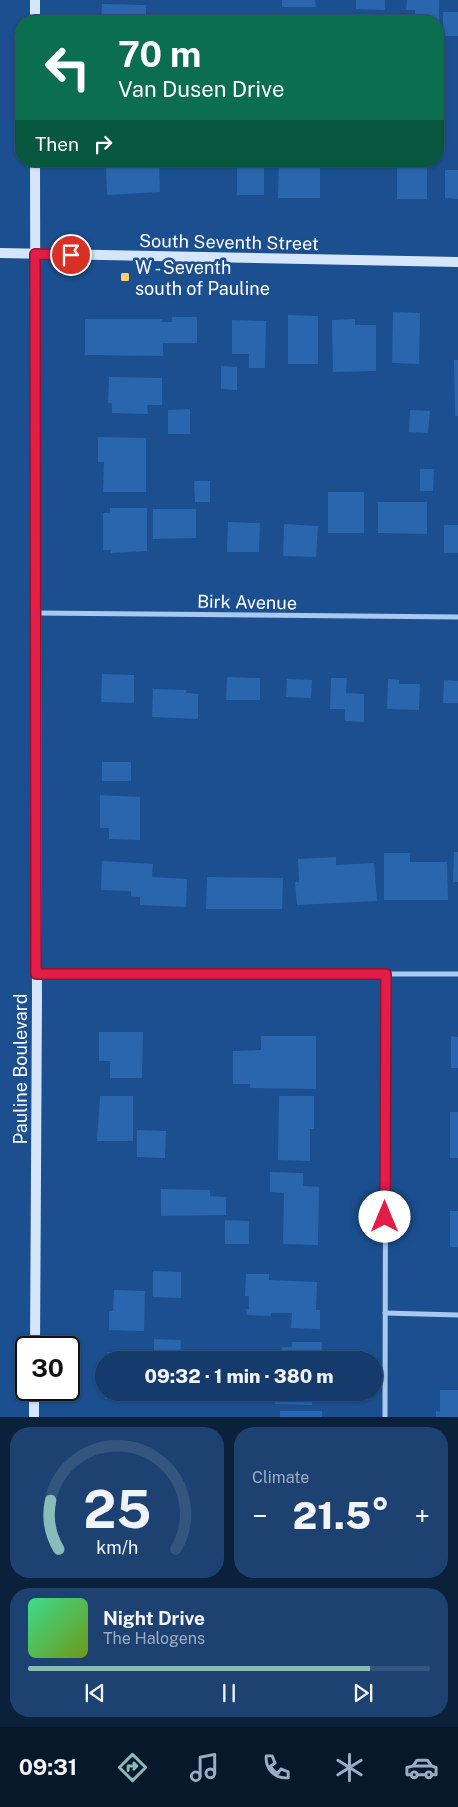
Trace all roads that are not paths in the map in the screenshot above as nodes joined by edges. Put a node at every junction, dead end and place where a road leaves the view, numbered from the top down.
1 (35, 0) edge
2 (35, 15) edge
3 (35, 167) edge
4 (0, 253) edge
5 (35, 254) junction
6 (458, 262) edge
7 (35, 613) junction
8 (458, 617) edge
9 (36, 974) junction
10 (386, 974) junction
11 (458, 974) edge
12 (385, 1313) junction
13 (458, 1315) edge
14 (34, 1336) edge
15 (34, 1401) edge
16 (34, 1417) edge
17 (384, 1417) edge

1 - 2 street
3 - 5 street, Pauline Boulevard
4 - 5 street, South Seventh Street
5 - 6 street, South Seventh Street
5 - 7 street, Pauline Boulevard
7 - 8 street, Birk Avenue
7 - 9 street, Pauline Boulevard
9 - 10 street
9 - 14 street, Pauline Boulevard
10 - 11 street
10 - 12 street
12 - 13 street
12 - 17 street
15 - 16 street

